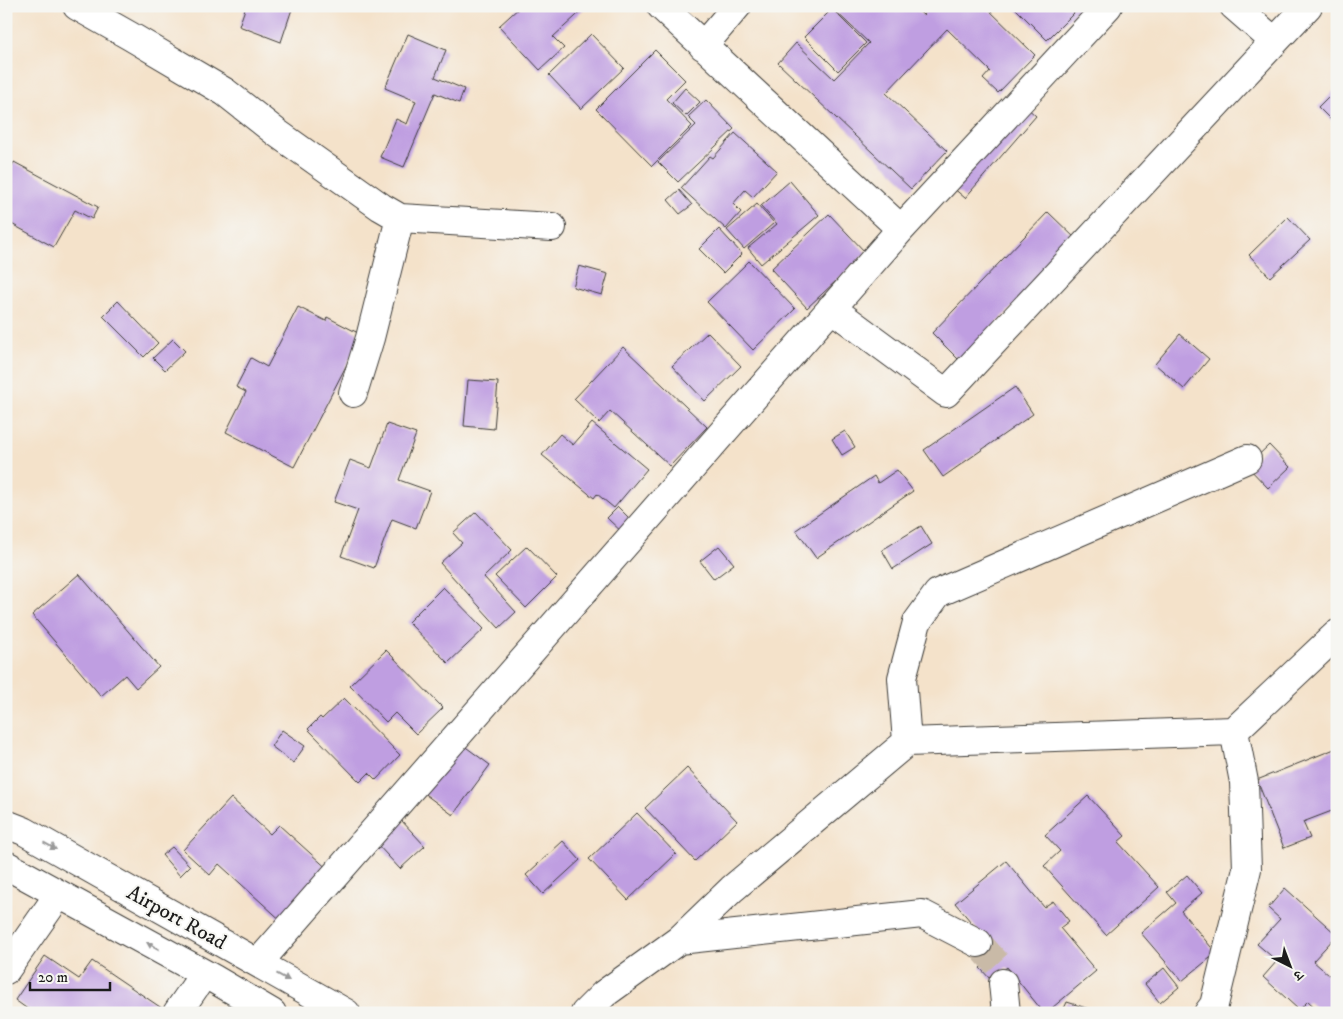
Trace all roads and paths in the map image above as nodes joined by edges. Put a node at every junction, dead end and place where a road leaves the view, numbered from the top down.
1 (77, 6) edge
2 (661, 6) edge
3 (737, 6) edge
4 (1108, 6) edge
5 (1234, 6) edge
6 (1308, 6) edge
7 (1274, 41) junction
8 (704, 46) junction
9 (400, 218) junction
10 (552, 227) dead end
11 (900, 229) junction
12 (831, 308) junction
13 (353, 393) dead end
14 (1247, 459) dead end
15 (1337, 634) edge
16 (1234, 731) junction
17 (907, 742) junction
18 (6, 824) edge
19 (6, 865) edge
20 (59, 894) junction
21 (679, 940) junction
22 (978, 943) tunnel mouth
23 (258, 963) junction
24 (6, 970) edge
25 (204, 974) junction
26 (1003, 983) tunnel mouth
27 (177, 1013) edge
28 (272, 1013) edge
29 (346, 1013) edge
30 (586, 1013) edge
31 (1006, 1013) edge
32 (1208, 1013) edge

1 - 9 street
2 - 8 street
3 - 8 street
4 - 11 street
5 - 7 street
6 - 7 street
7 - 12 street
8 - 11 street
9 - 10 street
9 - 13 street
11 - 12 street
12 - 23 street
14 - 17 street
15 - 16 street
16 - 17 street
16 - 32 street
17 - 21 street
18 -> 23 street, Airport Road
19 - 20 street, Airport Road
20 - 24 street
25 -> 20 street, Airport Road
21 - 22 street
21 - 30 street
23 -> 29 street, Airport Road
25 - 27 street
25 - 28 street, Airport Road
26 - 31 street

